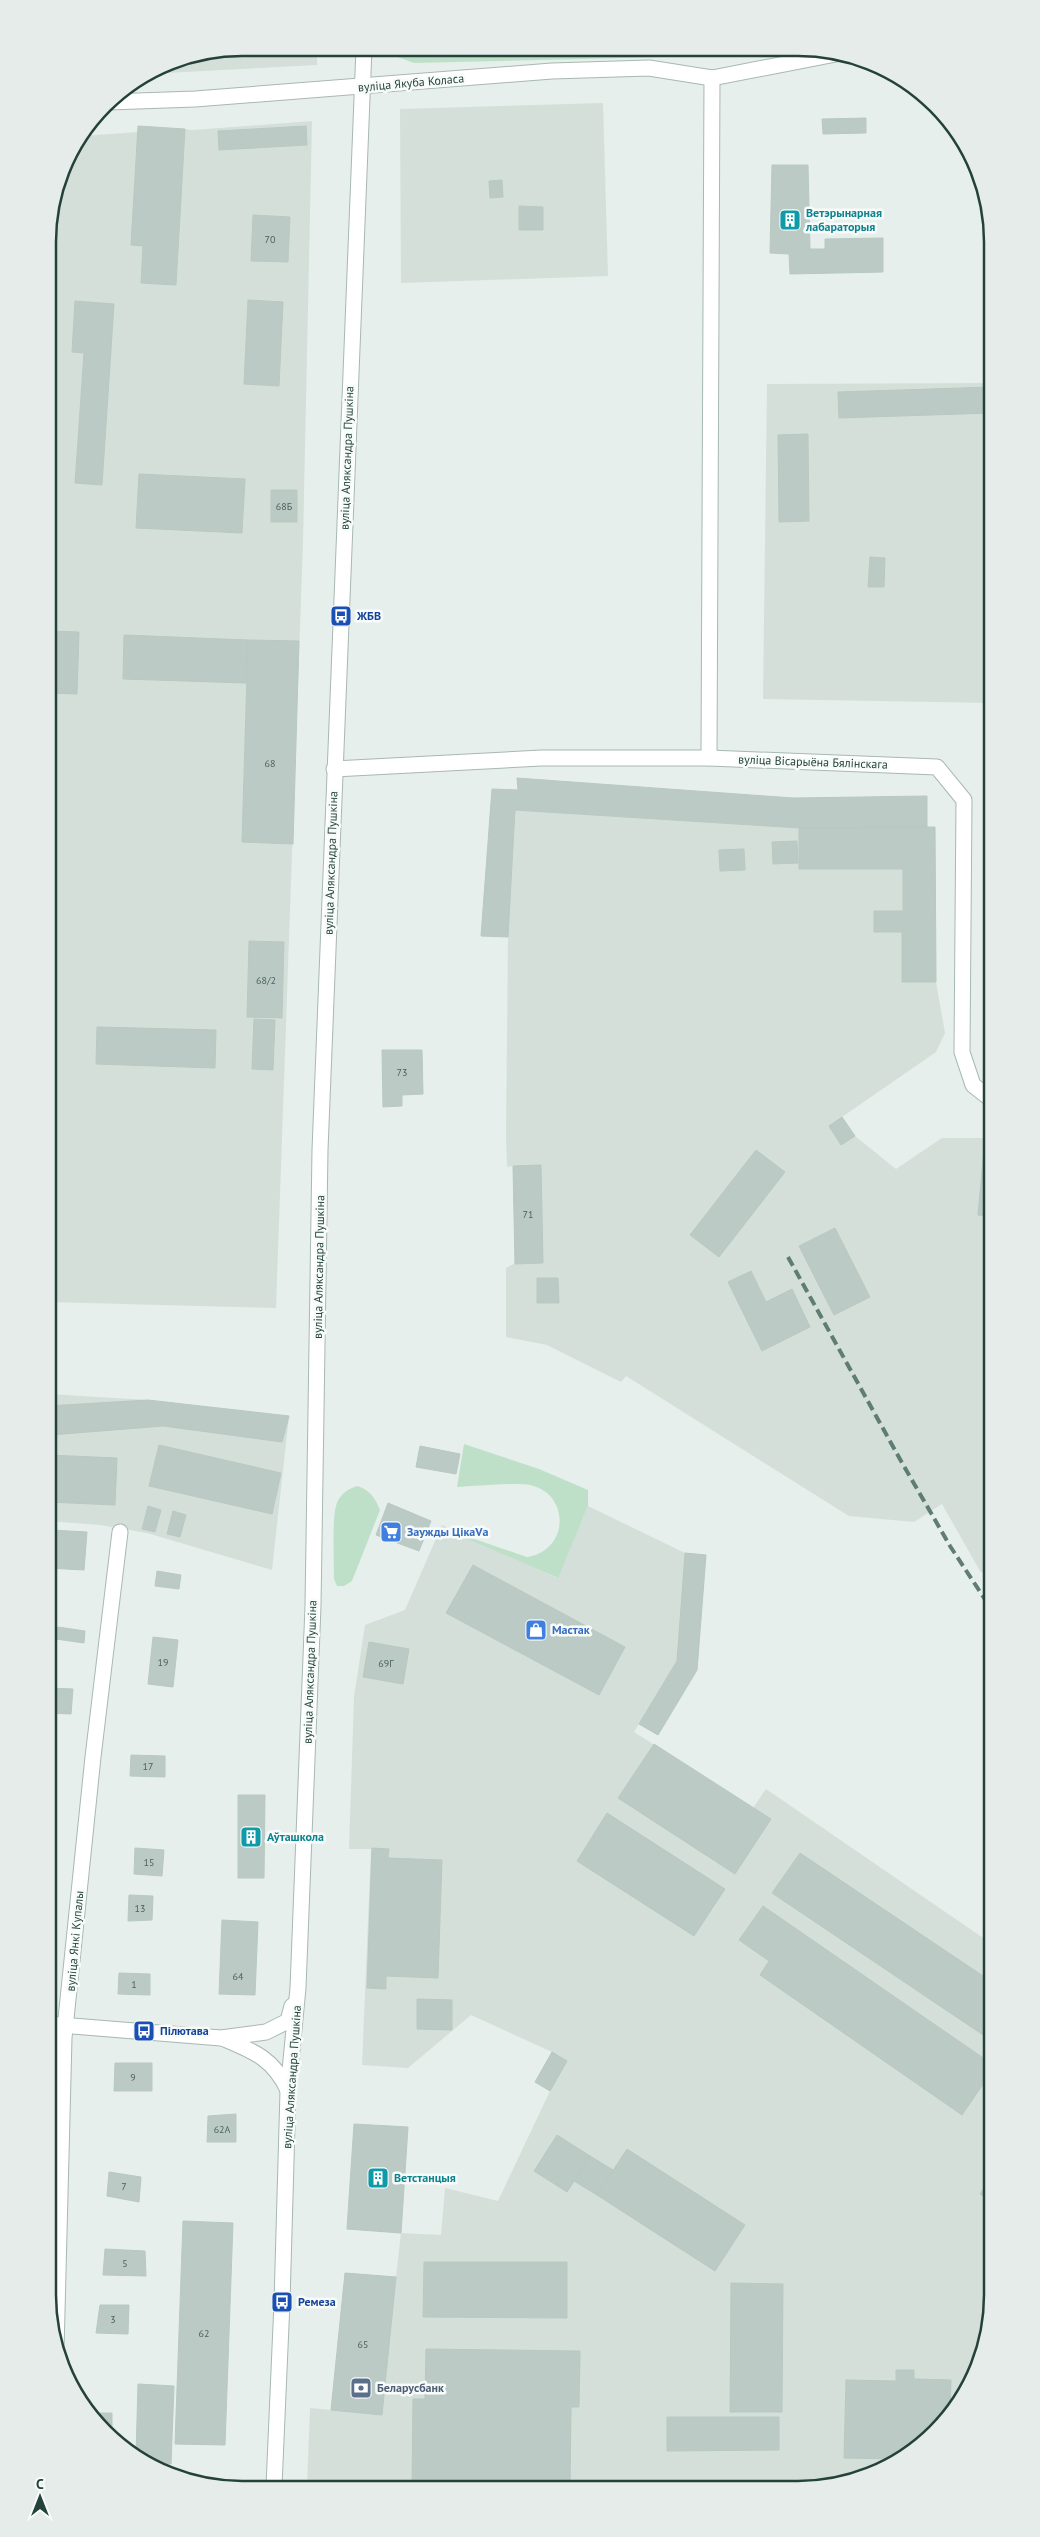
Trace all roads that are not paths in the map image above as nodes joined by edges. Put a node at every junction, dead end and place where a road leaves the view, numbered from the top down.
1 (364, 56) edge
2 (817, 58) edge
3 (712, 78) junction
4 (362, 87) junction
5 (120, 102) edge
6 (709, 758) junction
7 (334, 769) junction
8 (984, 1093) edge
9 (120, 1532) dead end
10 (298, 1988) junction
11 (56, 2025) edge
12 (67, 2026) junction
13 (221, 2038) junction
14 (288, 2091) junction
15 (57, 2308) edge
16 (274, 2481) edge

1 - 4 street, вуліца Аляксандра Пушкіна
2 - 3 street, вуліца Якуба Коласа
3 - 4 street, вуліца Якуба Коласа
3 - 6 street
4 - 5 street, вуліца Якуба Коласа
4 - 7 street, вуліца Аляксандра Пушкіна
6 - 7 street, вуліца Вісарыёна Бялінскага
6 - 8 street, вуліца Вісарыёна Бялінскага
7 - 10 street, вуліца Аляксандра Пушкіна
9 - 12 street, вуліца Янкі Купалы
10 - 13 street
10 - 14 street, вуліца Аляксандра Пушкіна
11 - 12 street
12 - 13 street
12 - 15 street, вуліца Янкі Купалы
13 - 14 street
14 - 16 street, вуліца Аляксандра Пушкіна

